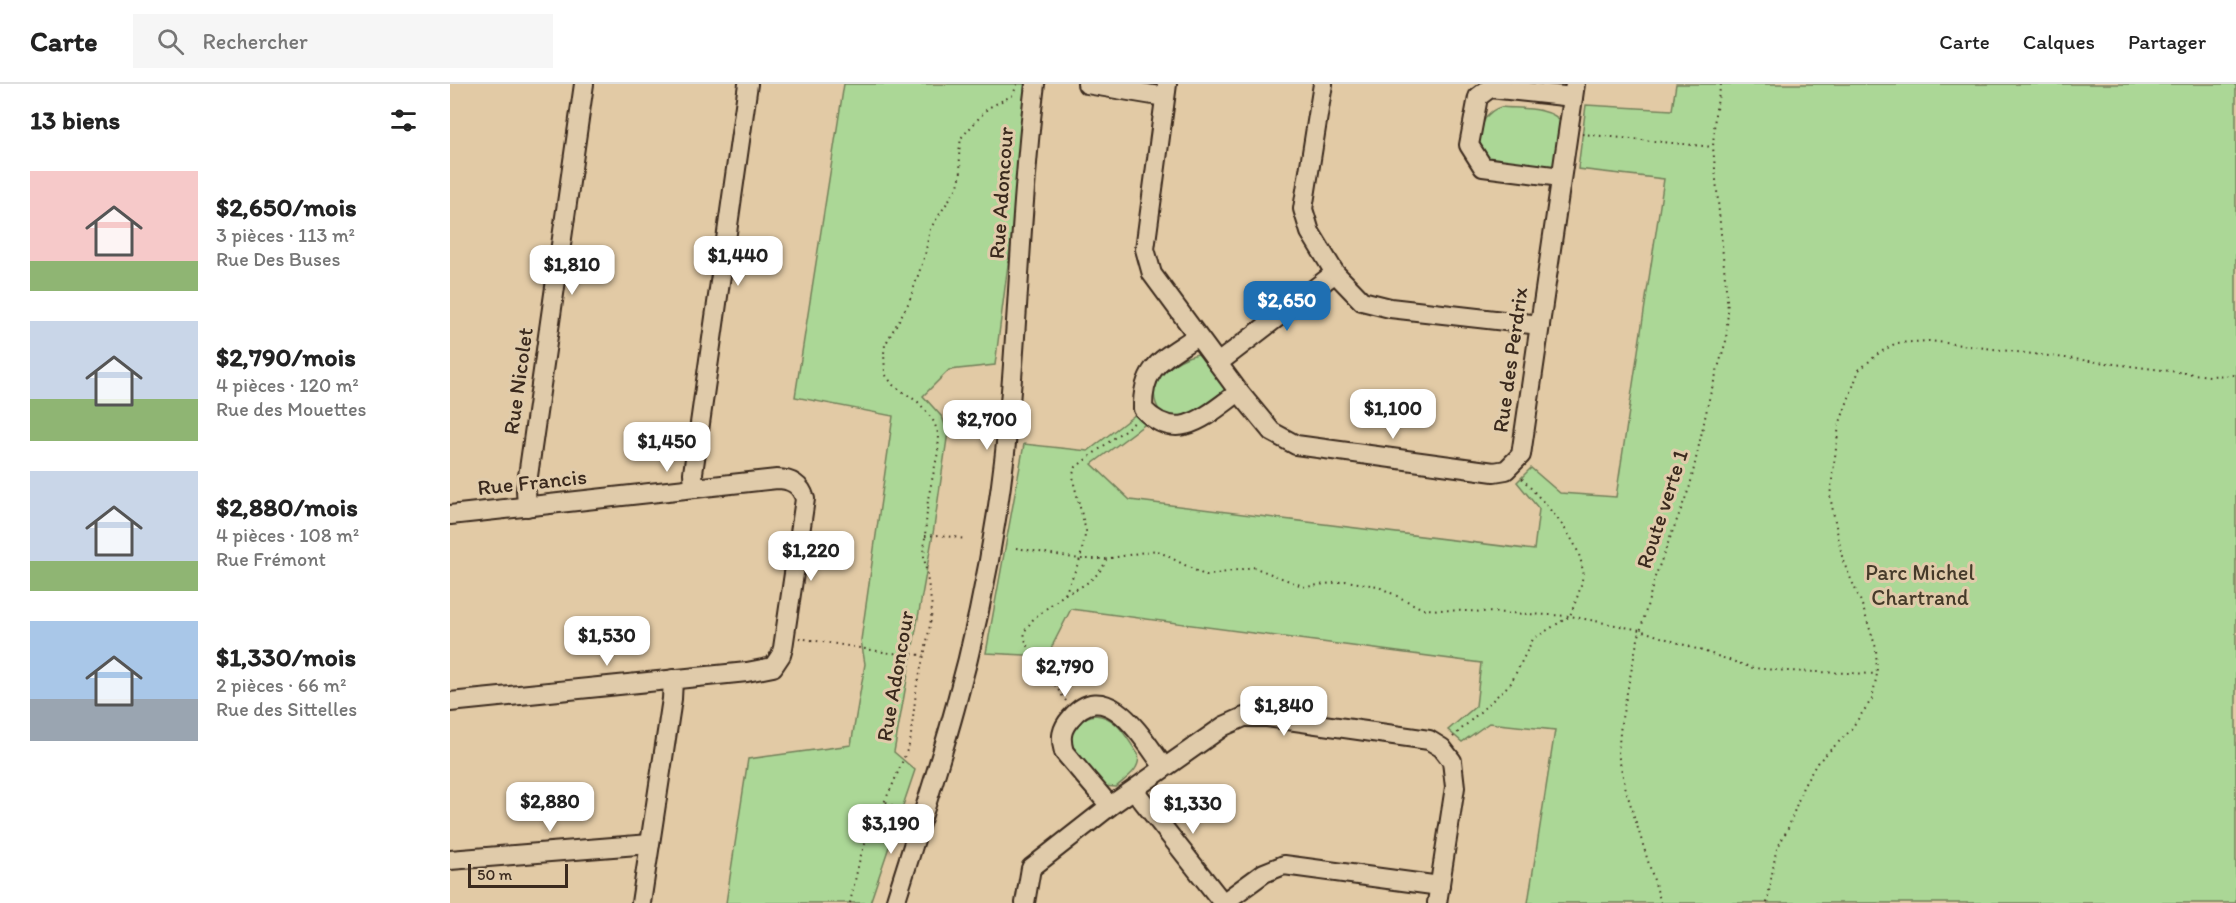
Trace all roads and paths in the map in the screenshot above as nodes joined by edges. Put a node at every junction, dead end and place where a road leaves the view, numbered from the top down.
1 (584, 84) edge
2 (748, 84) edge
3 (1017, 84) edge
4 (1035, 84) edge
5 (1087, 84) edge
6 (1323, 84) edge
7 (1721, 84) edge
8 (1166, 91) edge
9 (1574, 91) edge
10 (1568, 132) junction
11 (1713, 147) junction
12 (1561, 177) junction
13 (1335, 273) junction
14 (1540, 325) junction
15 (1197, 336) junction
16 (1218, 363) junction
17 (2236, 375) edge
18 (1239, 392) junction
19 (1147, 413) junction
20 (1511, 466) junction
21 (694, 488) junction
22 (527, 507) junction
23 (450, 515) edge
24 (925, 536) junction
25 (966, 539) dead end
26 (1016, 548) dead end
27 (1080, 559) junction
28 (1106, 559) junction
29 (1065, 594) junction
30 (1570, 616) junction
31 (1640, 630) junction
32 (795, 638) dead end
33 (924, 655) junction
34 (1877, 674) junction
35 (673, 679) junction
36 (450, 702) edge
37 (1074, 714) junction
38 (1442, 748) junction
39 (1164, 767) junction
40 (1134, 790) junction
41 (885, 802) junction
42 (1110, 806) junction
43 (904, 812) dead end
44 (650, 844) junction
45 (450, 860) edge
46 (1439, 895) edge
47 (641, 903) edge
48 (850, 903) edge
49 (895, 903) edge
50 (1025, 903) edge
51 (1661, 903) edge
52 (1767, 903) edge

1 - 22 street, Rue Nicolet
2 - 21 street
3 - 24 path, Rue Adoncour
4 - 49 street, Rue Adoncour
5 - 8 street, Rue des Perdrix
6 - 13 street
7 - 11 path, Route verte 1
8 - 15 street, Rue des Perdrix
9 - 10 street, Rue des Perdrix
9 - 12 street, Rue des Perdrix
10 - 11 path
10 - 12 street, Rue des Perdrix
11 - 31 path, Route verte 1
12 - 14 street, Rue des Perdrix
13 - 14 street
13 - 16 street
14 - 20 street, Rue des Perdrix
15 - 16 street, Rue des Perdrix
15 - 19 street
16 - 18 street, Rue des Perdrix
17 - 34 path
18 - 19 street
18 - 20 street, Rue des Perdrix
19 - 27 path
20 - 30 path
21 - 22 street, Rue Francis
21 - 35 street, Rue Francis
22 - 23 street, Rue Francis
24 - 25 path
24 - 33 path, Rue Adoncour
26 - 27 path
27 - 28 path
27 - 29 path
28 - 29 path
28 - 30 path
29 - 37 path
30 - 31 path
30 - 38 path
31 - 34 path
31 - 51 path, Route verte 1
32 - 33 path
33 - 41 path, Rue Adoncour
34 - 52 path
35 - 36 street
35 - 44 street
37 - 39 street
37 - 42 street
38 - 39 street
38 - 46 street
39 - 40 street
40 - 42 street
40 - 46 street
41 - 43 path
41 - 48 path, Rue Adoncour
42 - 50 street
44 - 45 street
44 - 47 street

